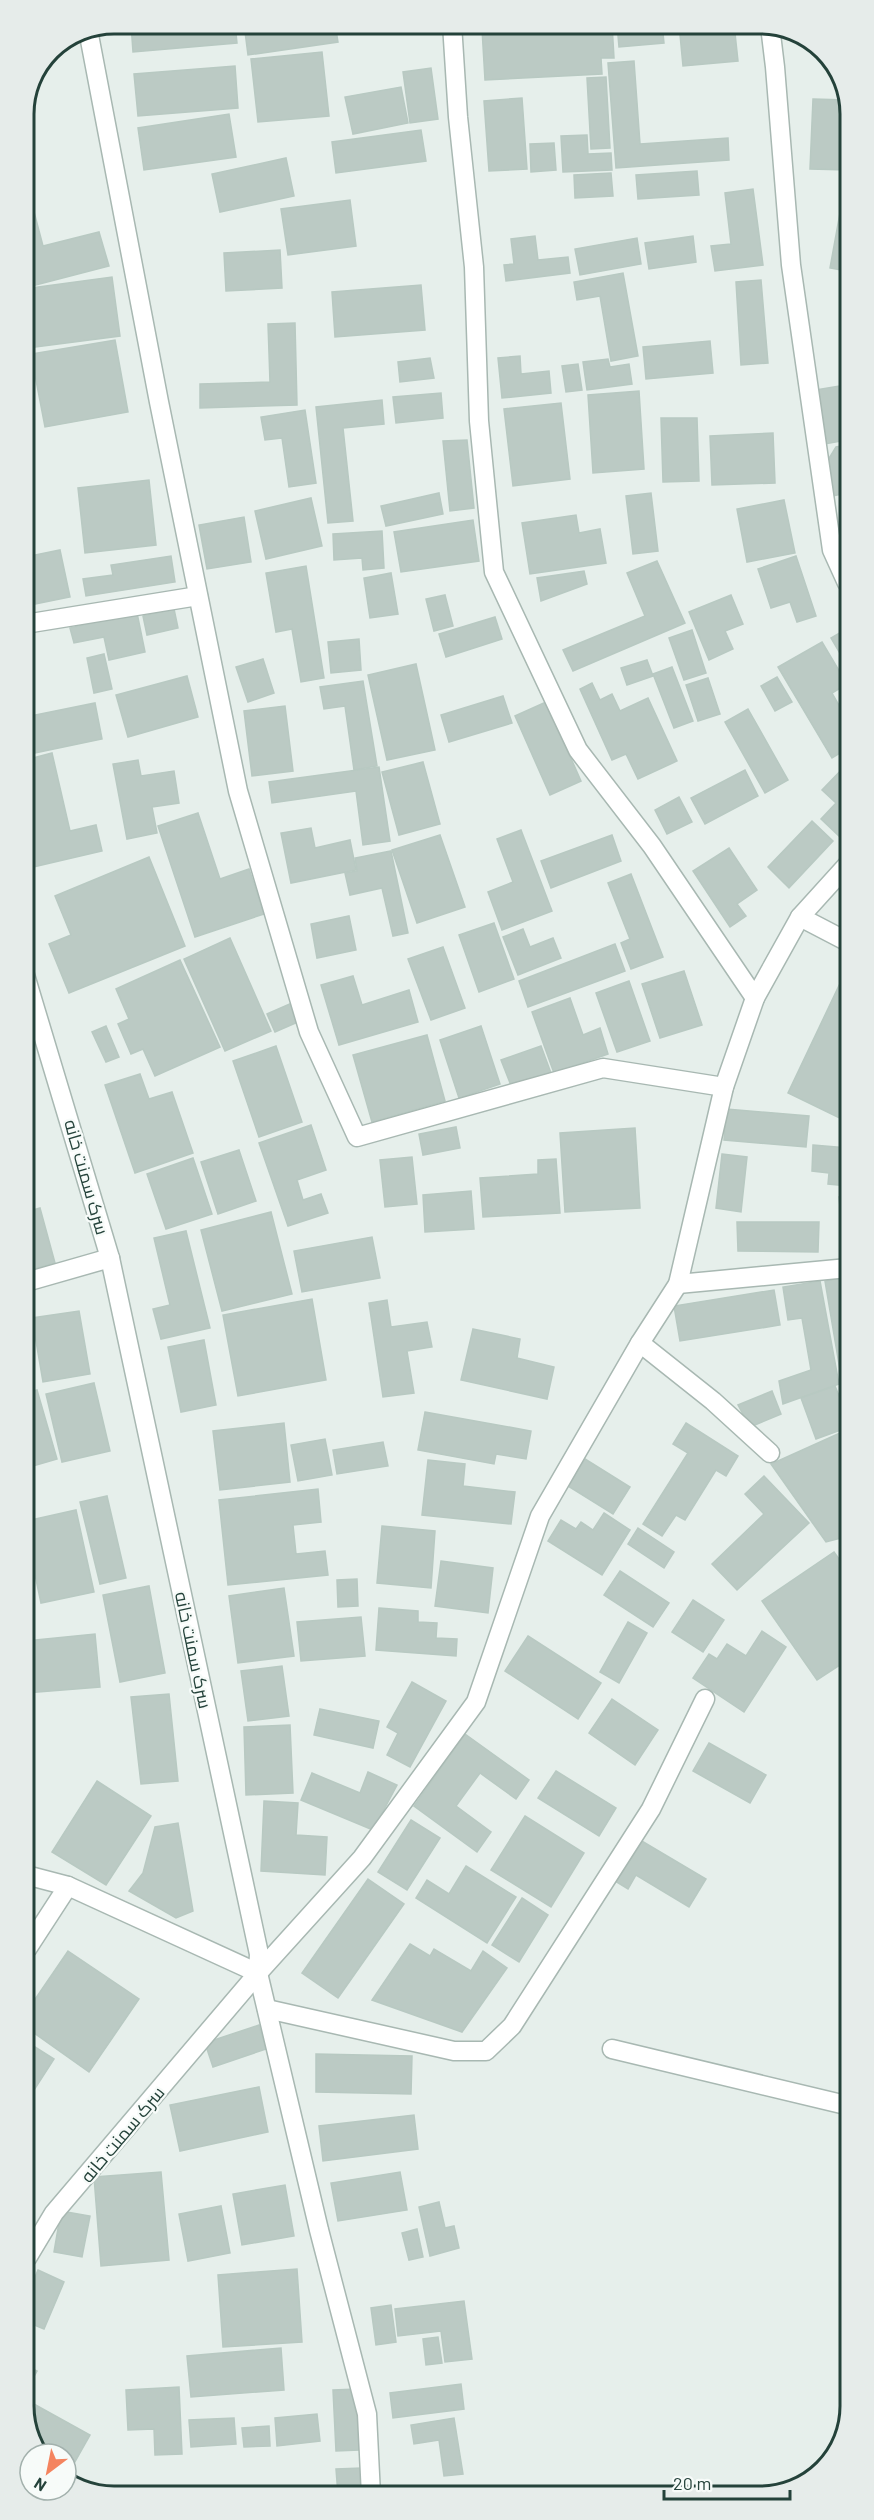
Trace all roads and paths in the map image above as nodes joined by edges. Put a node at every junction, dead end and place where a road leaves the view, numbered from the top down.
1 (453, 35) edge
2 (771, 36) edge
3 (90, 39) edge
4 (840, 566) edge
5 (198, 596) junction
6 (34, 623) edge
7 (840, 873) edge
8 (800, 917) junction
9 (840, 938) edge
10 (755, 998) junction
11 (34, 1005) edge
12 (723, 1087) junction
13 (110, 1258) junction
14 (840, 1269) edge
15 (34, 1280) edge
16 (678, 1284) junction
17 (640, 1343) junction
18 (770, 1453) dead end
19 (705, 1699) dead end
20 (34, 1877) edge
21 (68, 1886) junction
22 (34, 1938) edge
23 (258, 1973) junction
24 (267, 2009) junction
25 (612, 2049) dead end
26 (840, 2104) edge
27 (34, 2246) edge
28 (371, 2485) edge

1 - 10 street
2 - 4 street
3 - 5 street
5 - 6 street
5 - 12 street
7 - 8 street
8 - 9 street
8 - 10 street
10 - 12 street
11 - 13 street, سرک سمنت خانه
12 - 16 street
13 - 15 street
13 - 23 street, سرک سمنت خانه
14 - 16 street
16 - 17 street
17 - 18 street
17 - 23 street
19 - 24 street
20 - 21 street
21 - 22 street
21 - 23 street
23 - 24 street
23 - 27 street, سرک سمنت خانه
24 - 28 street
25 - 26 street

